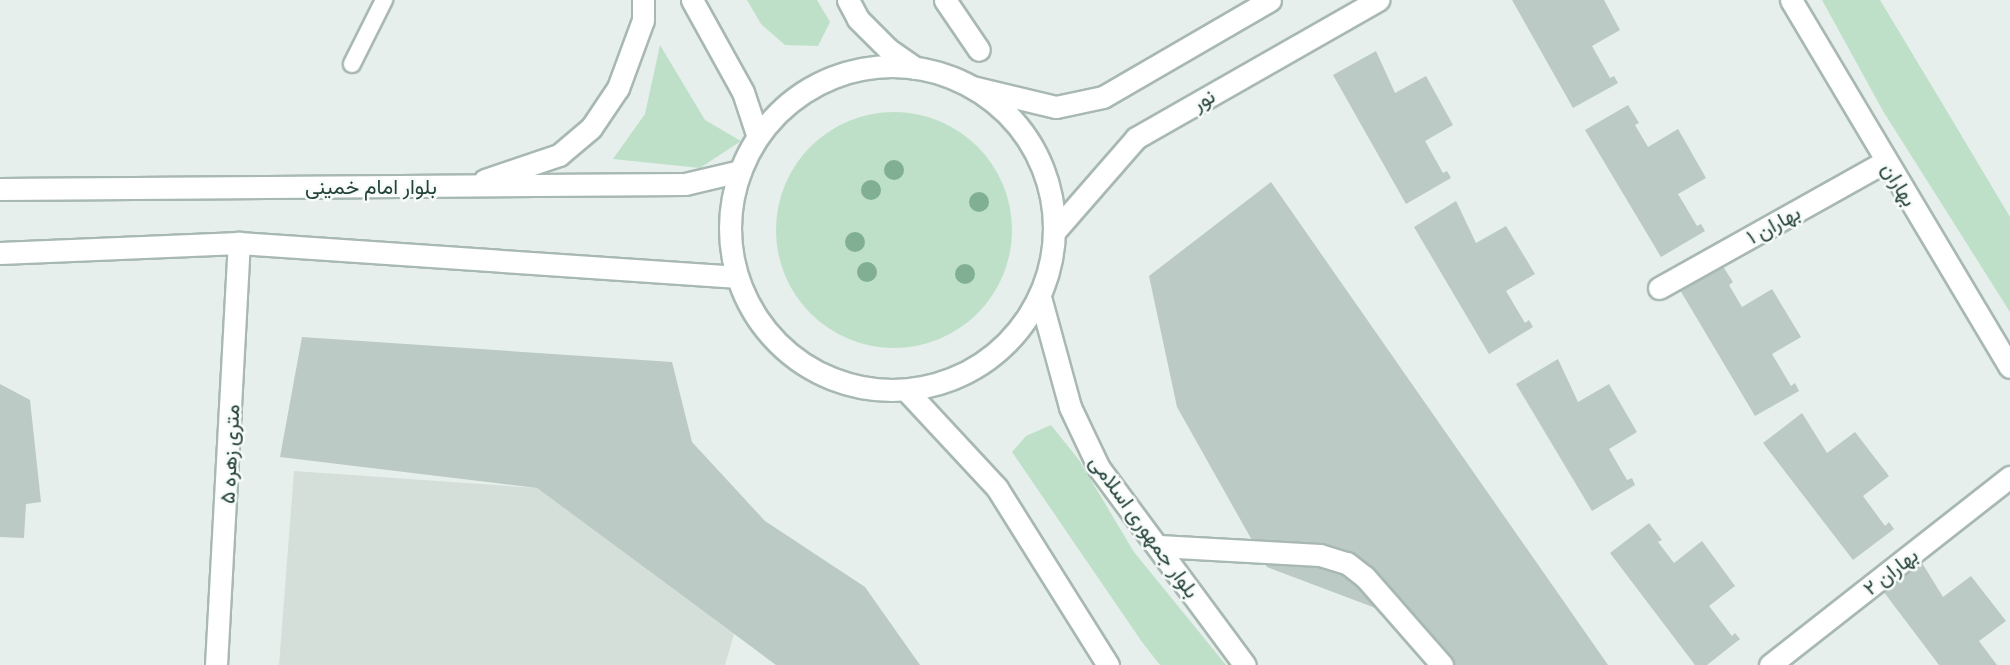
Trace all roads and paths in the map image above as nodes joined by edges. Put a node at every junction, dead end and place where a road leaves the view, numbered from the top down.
1 (384, 0) edge
2 (643, 0) edge
3 (692, 0) edge
4 (848, 0) edge
5 (945, 0) edge
6 (1270, 0) edge
7 (1378, 0) edge
8 (1791, 0) edge
9 (979, 50) dead end
10 (352, 64) dead end
11 (915, 68) junction
12 (972, 87) junction
13 (758, 137) junction
14 (1886, 161) junction
15 (740, 171) junction
16 (466, 187) junction
17 (0, 189) edge
18 (1055, 231) junction
19 (240, 243) junction
20 (0, 253) edge
21 (735, 277) junction
22 (1659, 288) dead end
23 (1040, 297) junction
24 (2010, 367) edge
25 (906, 390) junction
26 (2010, 477) edge
27 (1159, 546) junction
28 (216, 665) edge
29 (1108, 665) edge
30 (1245, 665) edge
31 (1442, 665) edge
32 (1770, 665) edge

1 - 10 lane
2 - 16 main road
3 - 13 main road
4 - 11 main road
5 - 9 main road
6 - 12 main road
7 - 18 main road, نور
8 - 14 main road, بهاران
11 - 12 main road
11 - 13 main road
12 - 18 main road
13 - 15 main road
14 - 22 main road, بهاران ۱
14 - 24 main road, بهاران
15 - 16 main road, بلوار امام خمینی
15 - 21 main road
16 - 17 main road, بلوار امام خمینی
18 - 23 main road
19 - 20 main road
19 - 21 main road
19 - 28 main road, ۵ متری زهره
21 - 25 main road
23 - 25 main road
23 - 27 main road, بلوار جمهوری اسلامی
25 - 29 main road
26 - 32 main road, بهاران ۲
27 - 30 main road, بلوار جمهوری اسلامی
27 - 31 main road

